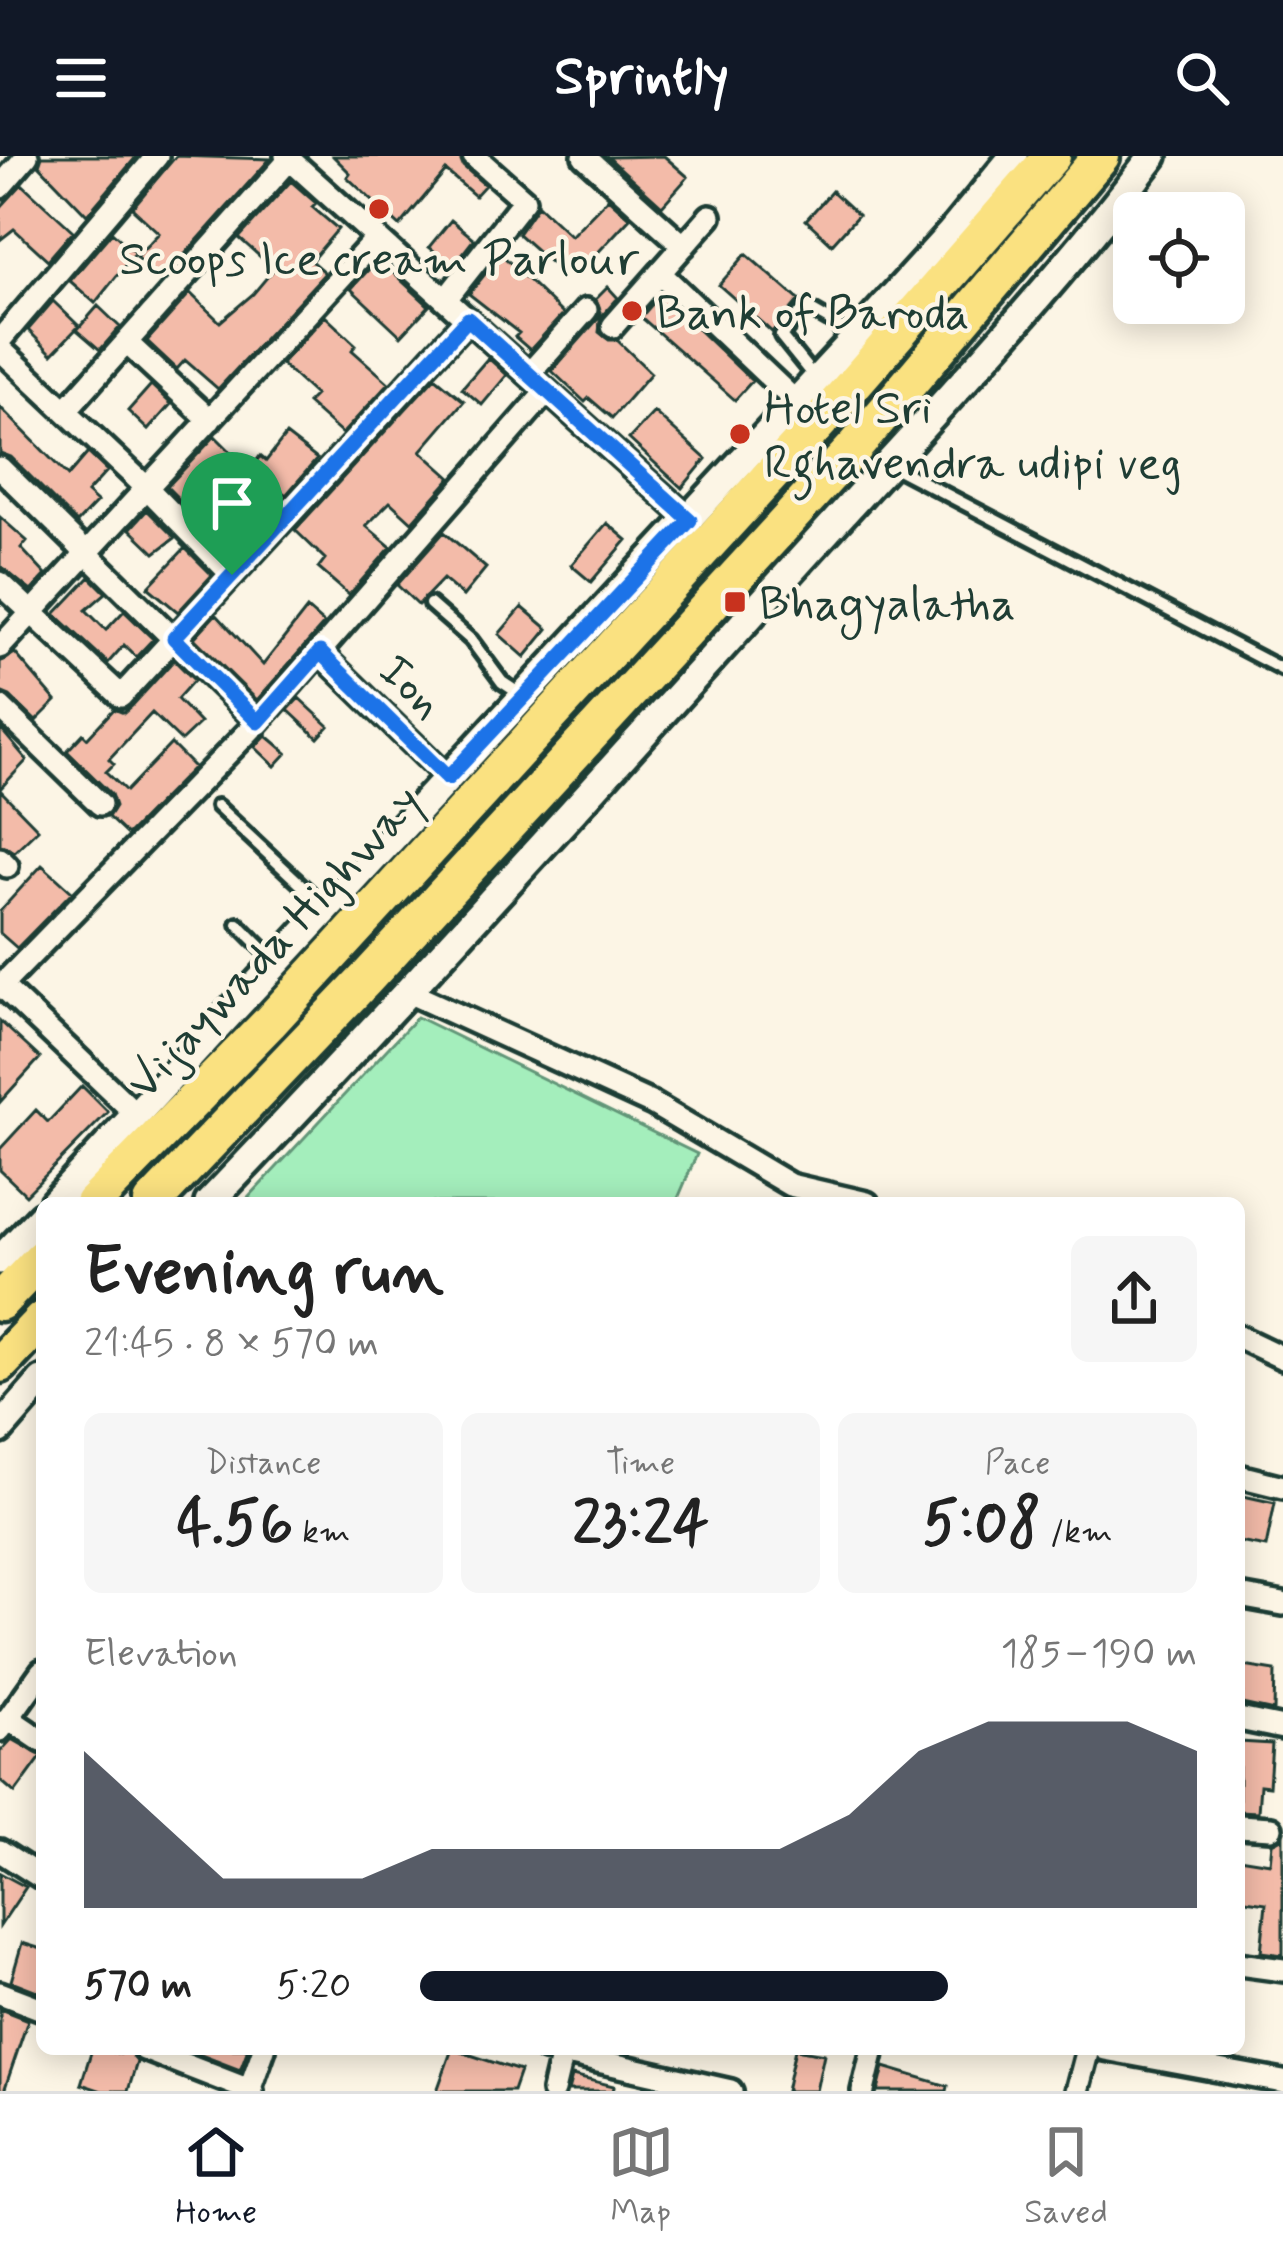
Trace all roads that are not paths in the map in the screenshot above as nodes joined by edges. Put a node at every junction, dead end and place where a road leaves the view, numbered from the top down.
1 (27, 156) edge
2 (158, 156) edge
3 (474, 156) edge
4 (584, 156) edge
5 (1014, 156) edge
6 (1052, 156) edge
7 (1101, 156) edge
8 (1153, 156) edge
9 (297, 160) edge
10 (0, 187) edge
11 (710, 216) dead end
12 (377, 238) junction
13 (684, 246) junction
14 (659, 273) junction
15 (446, 299) junction
16 (586, 310) dead end
17 (468, 319) junction
18 (613, 326) dead end
19 (0, 340) edge
20 (853, 341) junction
21 (128, 343) junction
22 (0, 349) edge
23 (529, 374) junction
24 (816, 380) junction
25 (547, 391) junction
26 (795, 401) junction
27 (67, 410) junction
28 (210, 420) junction
29 (890, 465) junction
30 (0, 468) edge
31 (148, 488) junction
32 (690, 520) junction
33 (88, 554) junction
34 (232, 575) junction
35 (0, 583) edge
36 (430, 604) dead end
37 (32, 614) junction
38 (174, 638) junction
39 (0, 647) edge
40 (320, 652) junction
41 (1283, 670) edge
42 (526, 697) junction
43 (0, 707) edge
44 (258, 722) junction
45 (448, 778) junction
46 (100, 804) dead end
47 (217, 806) dead end
48 (329, 910) junction
49 (238, 924) dead end
50 (278, 964) junction
51 (0, 985) edge
52 (410, 993) junction
53 (137, 1115) junction
54 (60, 1197) edge
55 (99, 1197) edge
56 (158, 1197) edge
57 (215, 1197) edge
58 (838, 1197) edge
59 (30, 1264) edge
60 (0, 1302) edge
61 (36, 1326) edge
62 (1245, 1340) edge
63 (1283, 1358) edge
64 (0, 1364) edge
65 (36, 1388) edge
66 (0, 1429) edge
67 (1245, 1478) edge
68 (1283, 1487) edge
69 (1245, 1597) edge
70 (1283, 1604) edge
71 (36, 1679) edge
72 (1245, 1720) edge
73 (4, 1724) edge
74 (1283, 1727) edge
75 (36, 1738) edge
76 (1245, 1826) edge
77 (1271, 1828) dead end
78 (0, 1851) edge
79 (36, 1874) edge
80 (1245, 1965) edge
81 (1283, 1970) edge
82 (0, 1993) edge
83 (36, 2007) edge
84 (159, 2055) edge
85 (262, 2055) edge
86 (554, 2055) edge
87 (572, 2055) edge
88 (871, 2055) edge
89 (1086, 2055) edge
90 (1137, 2055) edge
91 (1283, 2082) edge
92 (250, 2091) edge
93 (553, 2091) edge
94 (731, 2091) edge
95 (863, 2091) edge
96 (1077, 2091) edge

1 - 10 street
2 - 19 street
3 - 15 street
4 - 13 street
5 - 20 street
6 - 55 highway, Vijaywada Highway
7 - 56 highway, Vijaywada Highway
8 - 29 street
9 - 12 street
9 - 21 street
11 - 13 street
12 - 15 street
12 - 28 street
13 - 14 street
14 - 18 street
14 - 26 street
15 - 17 street
16 - 23 street
17 - 23 street
17 - 34 street
20 - 24 street
20 - 24 lane
21 - 27 street
21 - 28 street
22 - 27 street
23 - 25 street
24 - 26 street
25 - 32 street
25 - 40 street
26 - 32 street
27 - 31 street
28 - 31 street
29 - 41 lane
29 - 52 street
30 - 33 street
31 - 33 street
31 - 34 street
32 - 42 street
33 - 37 street
33 - 38 street
34 - 38 street
35 - 37 street
36 - 42 lane
37 - 38 street
37 - 39 street
38 - 44 street
40 - 44 street
40 - 45 street, Ion
42 - 45 street
43 - 46 street
44 - 51 street
45 - 48 street
47 - 48 lane
48 - 50 street
49 - 50 lane
50 - 53 street
51 - 53 street
52 - 57 street
52 - 58 street
53 - 54 street
59 - 60 highway
61 - 64 highway
62 - 63 street
65 - 66 street
67 - 68 street
69 - 70 street
71 - 73 street
72 - 74 street
73 - 75 street
76 - 77 street
78 - 79 street
80 - 81 street
82 - 83 street
84 - 92 street
85 - 92 street
86 - 93 street
87 - 94 street
88 - 95 street
89 - 96 street
90 - 91 street

